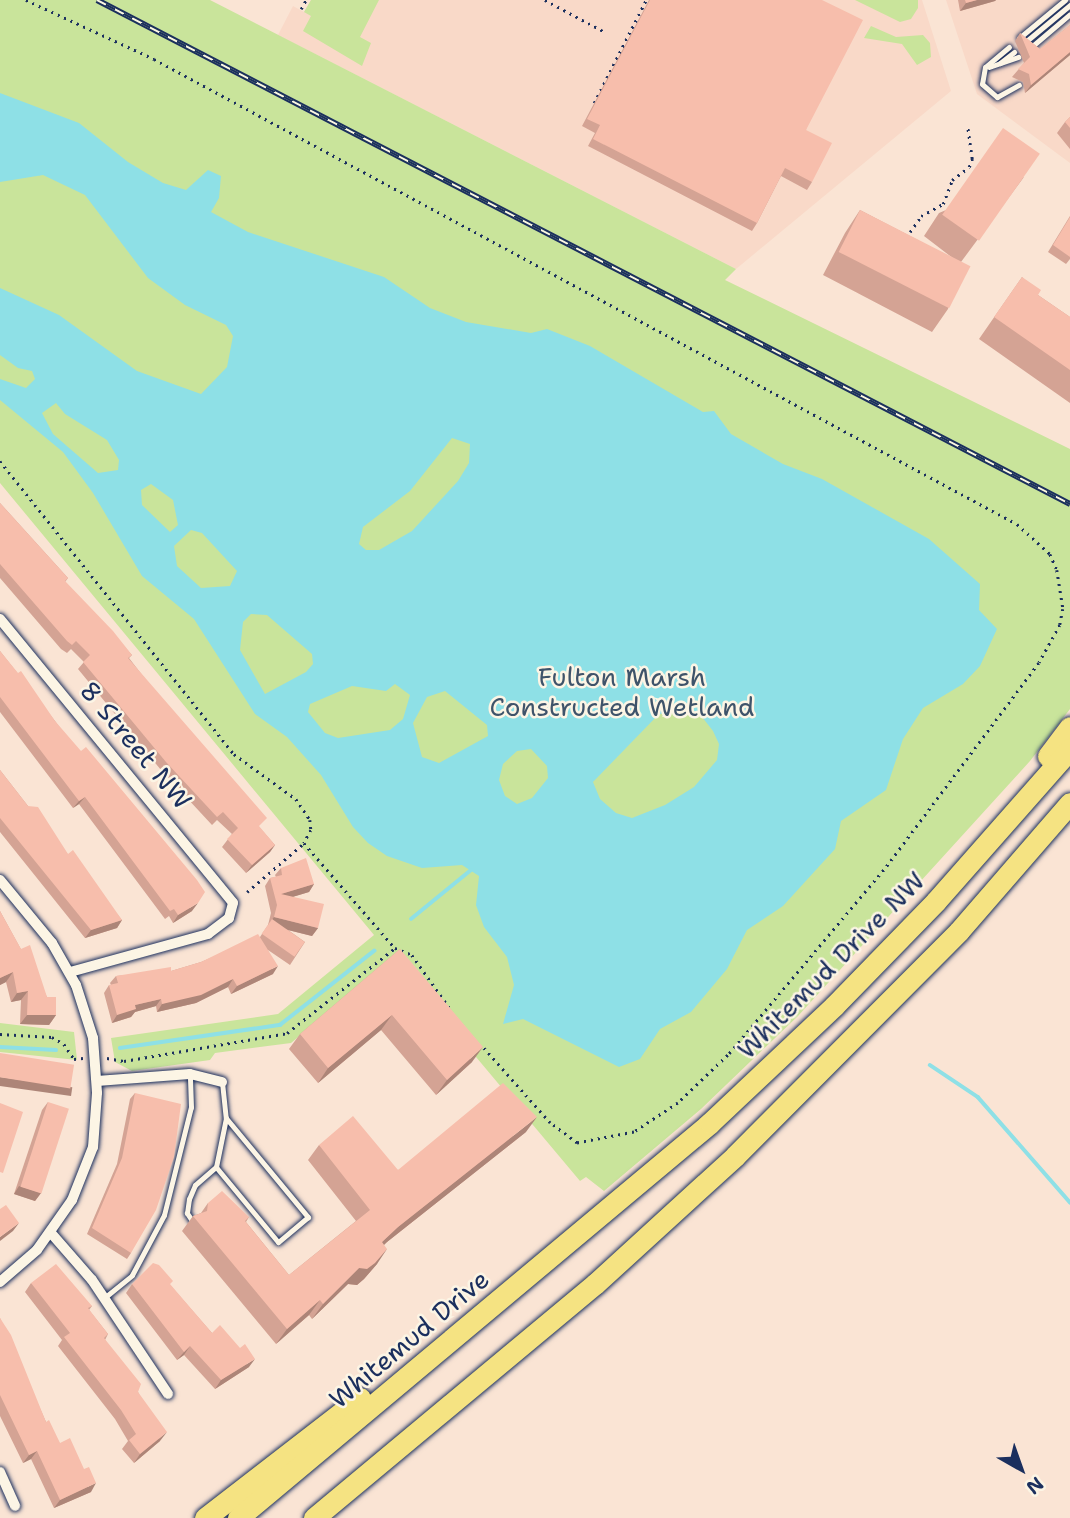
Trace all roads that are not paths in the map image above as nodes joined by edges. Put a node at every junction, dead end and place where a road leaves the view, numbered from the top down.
1 (1065, 0) edge
2 (1070, 5) edge
3 (1070, 14) edge
4 (1024, 43) junction
5 (982, 75) junction
6 (1019, 85) dead end
7 (0, 619) edge
8 (1070, 727) edge
9 (1070, 749) edge
10 (1070, 803) edge
11 (1070, 824) edge
12 (1, 883) edge
13 (936, 901) junction
14 (959, 931) junction
15 (70, 972) junction
16 (190, 1074) junction
17 (97, 1082) junction
18 (222, 1082) joint
19 (226, 1118) junction
20 (216, 1167) junction
21 (616, 1204) joint
22 (193, 1222) edge
23 (51, 1233) junction
24 (577, 1235) junction
25 (0, 1282) edge
26 (104, 1298) junction
27 (498, 1365) junction
28 (168, 1394) dead end
29 (0, 1472) edge
30 (15, 1506) dead end
31 (205, 1518) edge
32 (238, 1518) edge
33 (314, 1518) edge
34 (334, 1518) edge

1 - 4 lane
2 - 4 lane
3 - 4 lane
5 - 5 lane
5 - 6 lane
7 - 15 street, 8 Street NW
8 - 13 highway
9 - 13 highway, Whitemud Drive NW
10 - 14 highway
11 - 14 highway
12 - 15 street
13 - 21 highway, Whitemud Drive NW
14 - 27 highway
15 - 17 street
16 - 17 street
16 - 18 street
16 - 26 lane
17 - 23 street
18 - 19 lane
19 - 20 lane
19 - 20 lane
20 - 22 lane
21 - 24 highway, Whitemud Drive
23 - 25 street
23 - 26 street
24 - 31 highway
24 - 32 highway, Whitemud Drive
26 - 28 street
27 - 33 highway
27 - 34 highway
29 - 30 street

